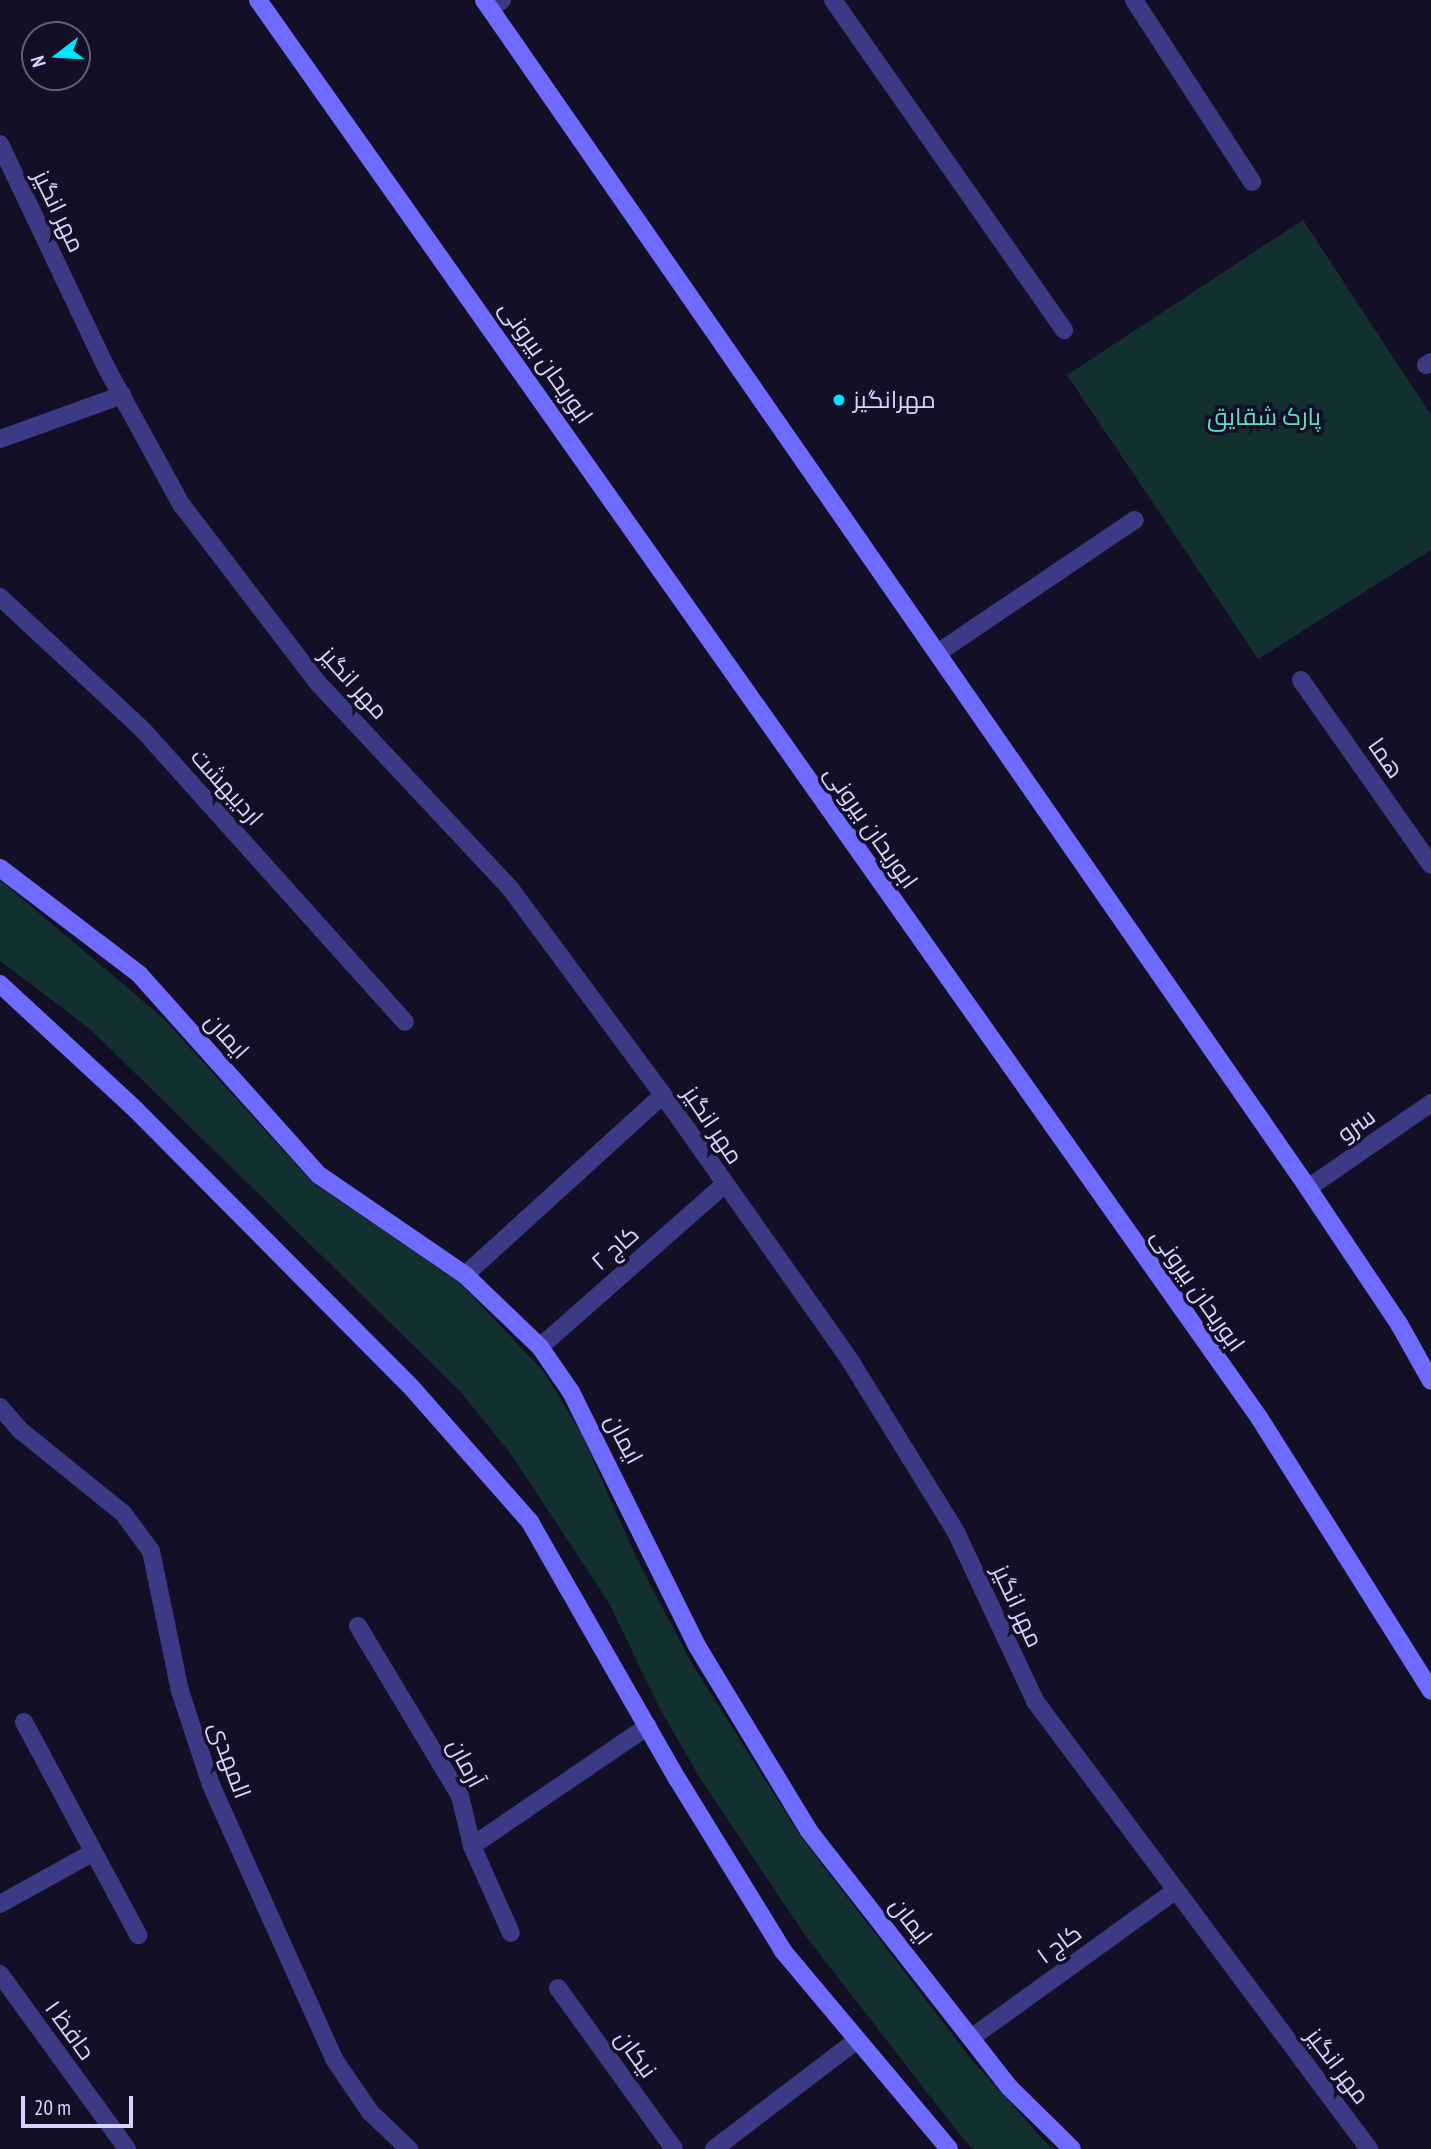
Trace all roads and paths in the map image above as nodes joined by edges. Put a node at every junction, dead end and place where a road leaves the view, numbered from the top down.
1 (258, 0) edge
2 (833, 0) edge
3 (1134, 0) edge
4 (492, 3) edge
5 (0, 144) edge
6 (1252, 182) dead end
7 (1064, 330) dead end
8 (122, 395) junction
9 (0, 439) edge
10 (1135, 520) dead end
11 (0, 597) edge
12 (940, 652) junction
13 (1301, 680) dead end
14 (1431, 865) edge
15 (0, 868) edge
16 (0, 984) edge
17 (405, 1022) dead end
18 (663, 1095) junction
19 (1431, 1103) edge
20 (724, 1185) junction
21 (1308, 1188) junction
22 (465, 1275) junction
23 (540, 1348) junction
24 (1431, 1381) edge
25 (0, 1407) edge
26 (358, 1626) dead end
27 (1431, 1691) edge
28 (24, 1722) dead end
29 (648, 1726) junction
30 (472, 1846) junction
31 (92, 1853) junction
32 (1176, 1890) junction
33 (0, 1904) edge
34 (510, 1933) dead end
35 (138, 1935) dead end
36 (0, 1974) edge
37 (558, 1988) dead end
38 (971, 2038) junction
39 (857, 2040) junction
40 (127, 2149) edge
41 (409, 2149) edge
42 (674, 2149) edge
43 (714, 2149) edge
44 (949, 2149) edge
45 (1072, 2149) edge
46 (1369, 2149) edge

1 - 27 main road, ابوریحان بیرونی
2 - 7 street
3 - 6 street
4 - 12 main road
5 - 8 street, مهر انگیز
8 - 9 street
8 - 18 street, مهر انگیز
10 - 12 street
11 - 17 street, اردیبهشت
12 - 21 main road
13 - 14 street, هما
15 - 22 main road, ایمان
16 - 29 main road
18 - 20 street, مهر انگیز
18 - 22 street
19 - 21 street, سرو
20 - 23 street, کاج ۲
20 - 32 street, مهر انگیز
21 - 24 main road
22 - 23 main road, ایمان
23 - 38 main road, ایمان
25 - 41 street, المهدی
26 - 30 street, آرمان
28 - 31 street
29 - 30 street
29 - 39 main road
30 - 34 street, آرمان
31 - 33 street
31 - 35 street
32 - 38 street, کاج ۱
32 - 46 street, مهر انگیز
36 - 40 street, حافظ ۱
37 - 42 street, نیکان
38 - 45 main road, ایمان
39 - 43 street
39 - 44 main road

